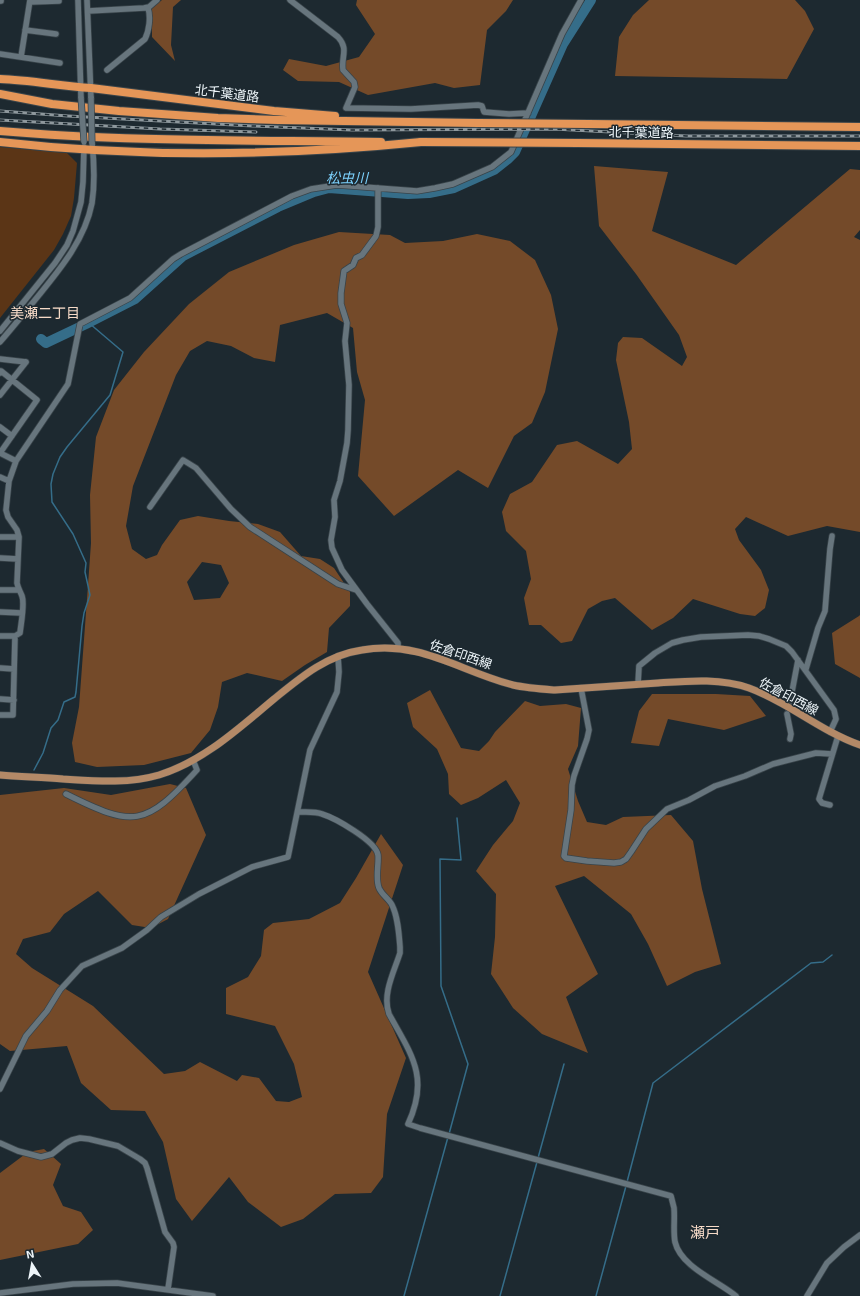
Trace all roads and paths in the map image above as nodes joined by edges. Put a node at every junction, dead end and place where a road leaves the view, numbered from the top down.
1 (78, 0) edge
2 (88, 0) edge
3 (157, 0) edge
4 (290, 0) edge
5 (581, 0) edge
6 (30, 1) edge
7 (59, 1) edge
8 (148, 8) junction
9 (88, 11) junction
10 (26, 30) junction
11 (56, 34) dead end
12 (0, 54) edge
13 (21, 57) junction
14 (60, 63) dead end
15 (106, 70) dead end
16 (0, 79) edge
17 (81, 88) junction
18 (91, 88) junction
19 (0, 94) edge
20 (528, 114) junction
21 (452, 123) junction
22 (860, 127) edge
23 (0, 131) edge
24 (0, 142) edge
25 (421, 142) junction
26 (84, 146) junction
27 (93, 146) junction
28 (860, 146) edge
29 (378, 188) junction
30 (0, 331) edge
31 (0, 342) edge
32 (0, 359) edge
33 (0, 373) edge
34 (12, 380) junction
35 (0, 395) edge
36 (0, 427) edge
37 (12, 436) junction
38 (0, 453) edge
39 (16, 461) junction
40 (0, 477) edge
41 (8, 482) junction
42 (150, 507) dead end
43 (3, 510) edge
44 (832, 536) dead end
45 (0, 537) edge
46 (19, 537) junction
47 (0, 558) edge
48 (18, 559) junction
49 (0, 590) edge
50 (18, 590) junction
51 (356, 590) junction
52 (0, 612) edge
53 (22, 613) junction
54 (0, 636) edge
55 (15, 636) junction
56 (398, 648) junction
57 (338, 656) junction
58 (798, 660) junction
59 (0, 668) edge
60 (14, 669) junction
61 (806, 669) junction
62 (638, 684) junction
63 (581, 688) junction
64 (791, 697) tunnel mouth
65 (0, 699) edge
66 (14, 700) junction
67 (786, 714) tunnel mouth
68 (0, 715) edge
69 (830, 732) junction
70 (838, 736) junction
71 (790, 739) dead end
72 (860, 744) edge
73 (832, 754) junction
74 (193, 760) junction
75 (0, 775) edge
76 (0, 780) edge
77 (77, 780) junction
78 (66, 794) dead end
79 (830, 805) dead end
80 (298, 812) junction
81 (0, 1089) edge
82 (0, 1143) edge
83 (860, 1235) edge
84 (168, 1289) junction
85 (0, 1293) edge
86 (214, 1296) edge
87 (736, 1296) edge
88 (807, 1296) edge

1 - 17 street
2 - 9 street
3 - 8 street
4 - 20 street
5 - 20 street
6 - 7 street
6 - 10 street
8 - 9 street
8 - 15 street
9 - 18 street
10 - 11 street
10 - 13 street
12 - 13 street
13 - 14 street
16 - 17 highway, 北千葉道路
17 - 18 highway, 北千葉道路
17 - 26 street, bridge
18 - 21 highway, 北千葉道路
18 - 27 street, bridge
19 - 21 highway, 北千葉道路
20 - 29 street
21 - 22 highway, 北千葉道路, bridge
23 - 25 highway, 北千葉道路
24 - 26 highway, 北千葉道路
25 - 27 highway, 北千葉道路
25 - 28 highway, 北千葉道路, bridge
26 - 27 highway, 北千葉道路
26 - 30 street
27 - 31 street
29 - 39 street
29 - 51 street
32 - 34 street
33 - 34 street
34 - 35 street
34 - 37 street
36 - 37 street
37 - 38 street
38 - 39 street
39 - 41 street
40 - 41 street
41 - 43 street
42 - 51 street
43 - 46 street
44 - 61 street
45 - 46 street
46 - 48 street
47 - 48 street
48 - 50 street
49 - 50 street
50 - 53 street
51 - 56 street
52 - 53 street
53 - 55 street
54 - 55 street
55 - 60 street
56 - 57 main road, 佐倉印西線
56 - 63 main road, 佐倉印西線
57 - 74 main road, 佐倉印西線
57 - 80 street
58 - 61 street
58 - 62 street
58 - 64 street
59 - 60 street
60 - 66 street
61 - 69 street
62 - 63 main road, 佐倉印西線
62 - 69 main road, 佐倉印西線
63 - 73 street
65 - 66 street
66 - 68 street
67 - 71 street
69 - 70 main road, 佐倉印西線
70 - 72 main road, 佐倉印西線
70 - 73 street
73 - 79 street
74 - 77 main road, 佐倉印西線
74 - 78 street
75 - 77 main road, 佐倉印西線
76 - 77 main road, 佐倉印西線
80 - 81 street
80 - 87 street
82 - 84 street
83 - 88 street
84 - 85 street
84 - 86 street

